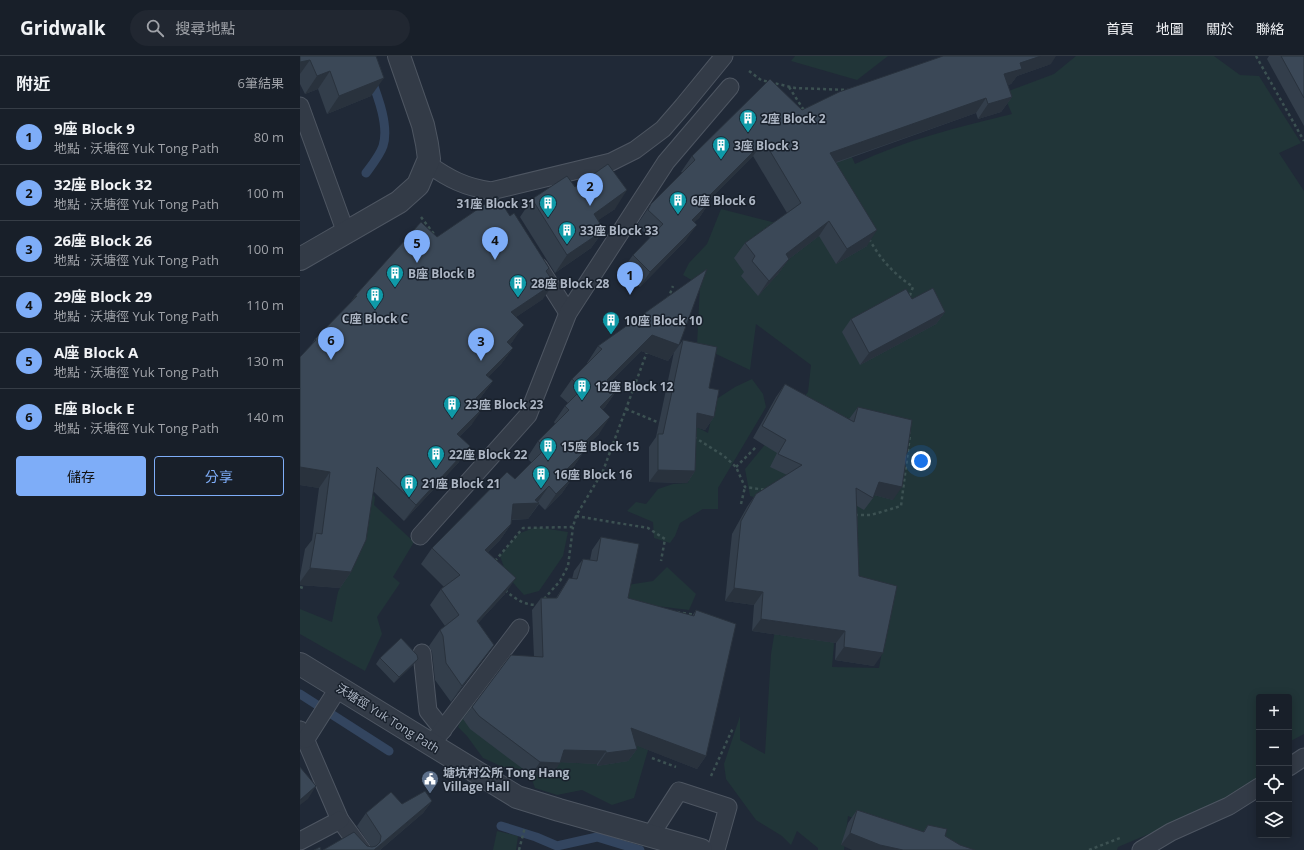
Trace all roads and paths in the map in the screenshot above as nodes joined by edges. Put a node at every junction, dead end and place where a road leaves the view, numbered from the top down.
1 (399, 56) edge
2 (724, 56) edge
3 (1256, 56) edge
4 (748, 70) dead end
5 (730, 87) dead end
6 (789, 87) junction
7 (852, 90) edge
8 (300, 106) edge
9 (806, 113) edge
10 (1303, 137) edge
11 (1304, 141) edge
12 (428, 164) junction
13 (420, 215) dead end
14 (346, 233) junction
15 (866, 234) edge
16 (437, 238) edge
17 (532, 256) edge
18 (300, 259) edge
19 (673, 286) dead end
20 (667, 300) edge
21 (907, 304) edge
22 (568, 313) junction
23 (648, 349) edge
24 (626, 409) junction
25 (670, 427) edge
26 (907, 429) edge
27 (691, 436) edge
28 (756, 447) dead end
29 (736, 467) junction
30 (745, 487) junction
31 (767, 491) edge
32 (740, 504) dead end
33 (576, 516) junction
34 (854, 521) edge
35 (573, 527) junction
36 (420, 536) dead end
37 (661, 561) dead end
38 (491, 565) edge
39 (503, 587) edge
40 (670, 611) edge
41 (700, 616) edge
42 (520, 628) dead end
43 (422, 653) dead end
44 (300, 664) edge
45 (339, 687) junction
46 (733, 728) dead end
47 (303, 735) edge
48 (437, 737) junction
49 (1304, 757) edge
50 (1290, 766) edge
51 (709, 783) dead end
52 (1256, 789) edge
53 (340, 820) junction
54 (527, 821) dead end
55 (650, 836) junction
56 (300, 841) edge
57 (362, 850) edge
58 (519, 850) edge
59 (702, 850) edge
60 (716, 850) edge
61 (1141, 850) edge

1 - 12 street
2 - 12 lane
3 - 10 path
4 - 6 path
5 - 22 lane
6 - 7 path
6 - 9 path
8 - 14 lane
10 - 11 path
12 - 14 street
13 - 16 path
14 - 18 street
15 - 21 path
17 - 22 lane
19 - 20 path
22 - 36 lane
23 - 24 path
24 - 25 path
24 - 33 path
26 - 34 path
27 - 29 path
28 - 29 path
29 - 30 path
30 - 31 path
30 - 32 path
33 - 35 path
33 - 37 path
35 - 38 path
35 - 39 path
40 - 41 path
42 - 48 lane
43 - 48 lane
44 - 45 street, 沃塘徑 Yuk Tong Path
45 - 47 lane
45 - 48 street, 沃塘徑 Yuk Tong Path
46 - 51 path
47 - 53 lane
48 - 55 street, 沃塘徑 Yuk Tong Path
49 - 50 lane
52 - 61 lane
53 - 56 lane
53 - 57 lane
54 - 58 path
55 - 59 street, 沃塘徑 Yuk Tong Path
55 - 60 lane

